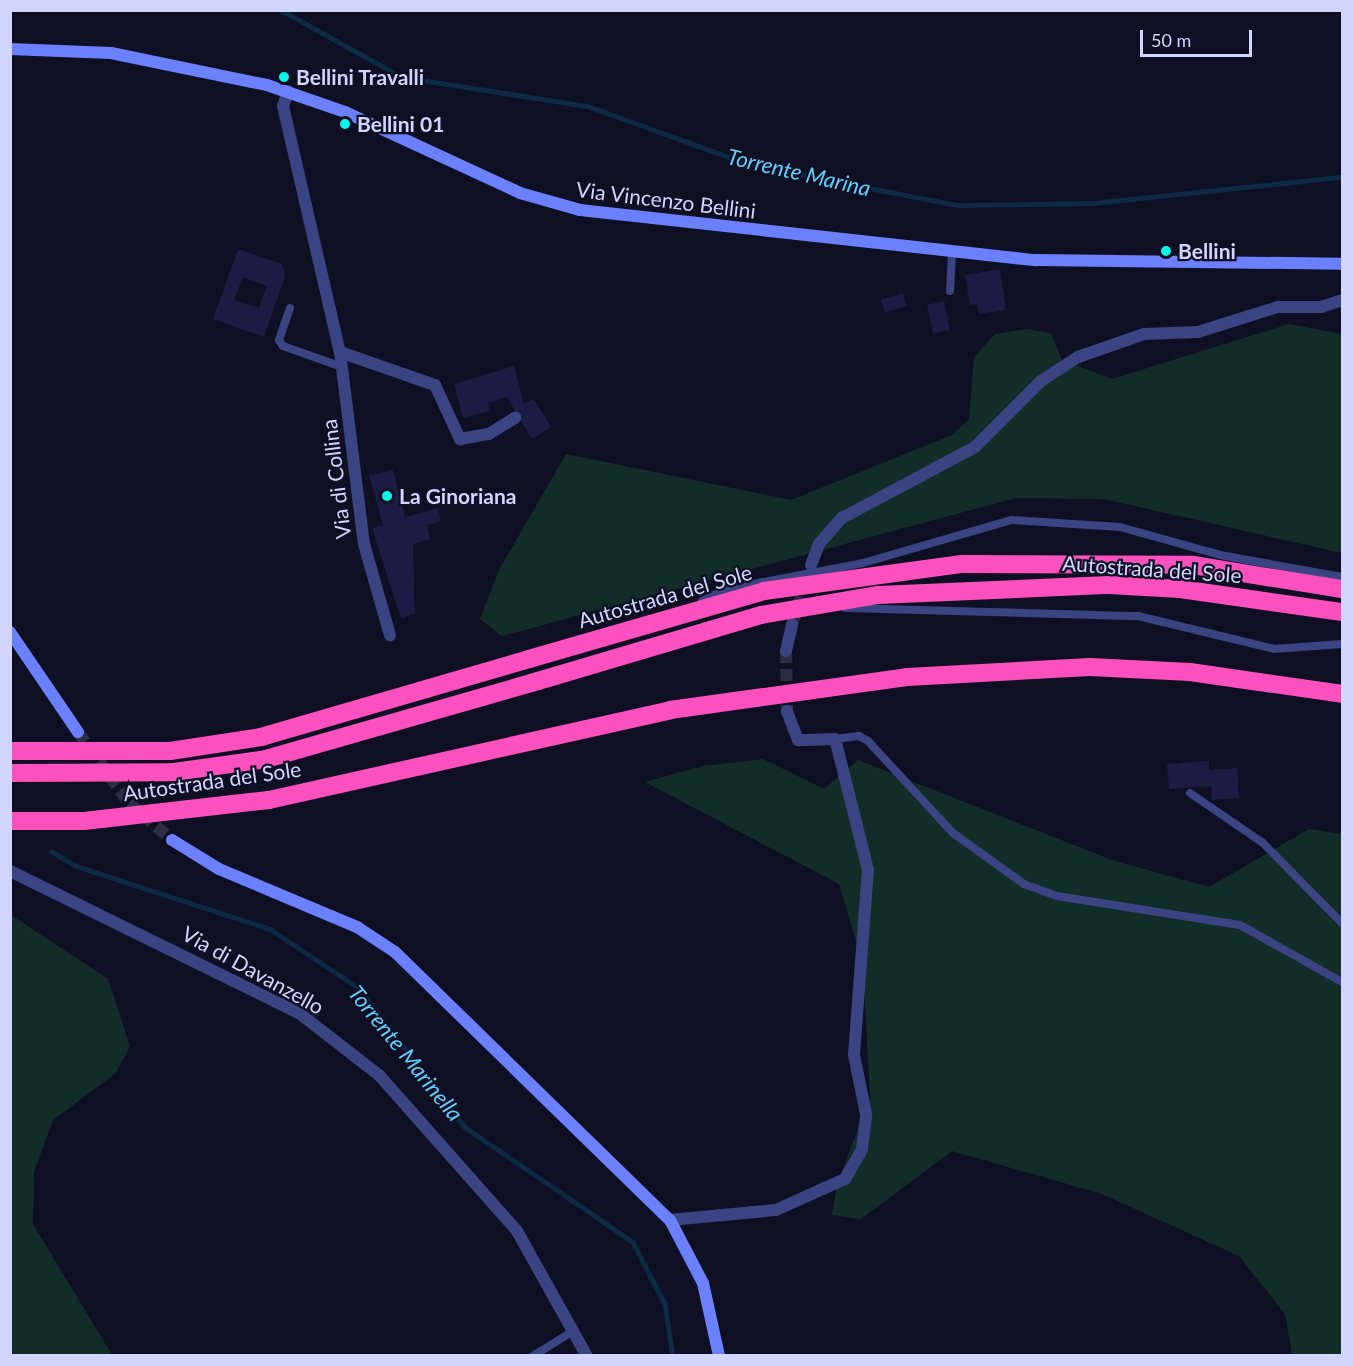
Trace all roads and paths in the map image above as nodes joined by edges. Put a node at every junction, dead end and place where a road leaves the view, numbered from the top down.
1 (10, 49) edge
2 (288, 92) junction
3 (952, 253) junction
4 (1342, 264) edge
5 (950, 291) dead end
6 (1342, 300) edge
7 (290, 308) dead end
8 (340, 352) junction
9 (342, 367) junction
10 (514, 418) dead end
11 (811, 565) tunnel mouth
12 (1342, 578) edge
13 (1342, 589) edge
14 (803, 607) junction
15 (1342, 612) edge
16 (673, 615) junction
17 (792, 625) tunnel mouth
18 (390, 635) dead end
19 (13, 640) edge
20 (1342, 644) edge
21 (786, 651) tunnel mouth
22 (1342, 694) edge
23 (787, 711) tunnel mouth
24 (78, 732) tunnel mouth
25 (835, 738) junction
26 (10, 751) edge
27 (10, 773) edge
28 (1190, 793) dead end
29 (10, 821) edge
30 (172, 840) tunnel mouth
31 (10, 871) edge
32 (1342, 923) edge
33 (1342, 982) edge
34 (670, 1220) junction
35 (575, 1330) junction
36 (533, 1356) edge
37 (587, 1356) edge
38 (719, 1356) edge

1 - 2 main road, Via Vincenzo Bellini
2 - 3 main road, Via Vincenzo Bellini
2 - 8 street, Via di Collina
3 - 4 main road, Via Vincenzo Bellini
3 - 5 lane
6 - 11 street
7 - 9 lane
8 - 9 street, Via di Collina
8 - 10 street
9 - 18 street, Via di Collina
12 - 16 lane
13 - 16 highway, Autostrada del Sole
14 - 15 highway, Autostrada del Sole
14 - 20 lane
14 - 27 highway, Autostrada del Sole, bridge
16 - 26 highway, Autostrada del Sole, bridge
17 - 21 street
19 - 24 main road
22 - 29 highway, Autostrada del Sole, bridge
23 - 25 street
25 - 33 lane
25 - 34 street
28 - 32 lane
30 - 34 main road
31 - 35 street, Via di Davanzello
34 - 38 main road
35 - 36 lane
35 - 37 street, Via di Davanzello

